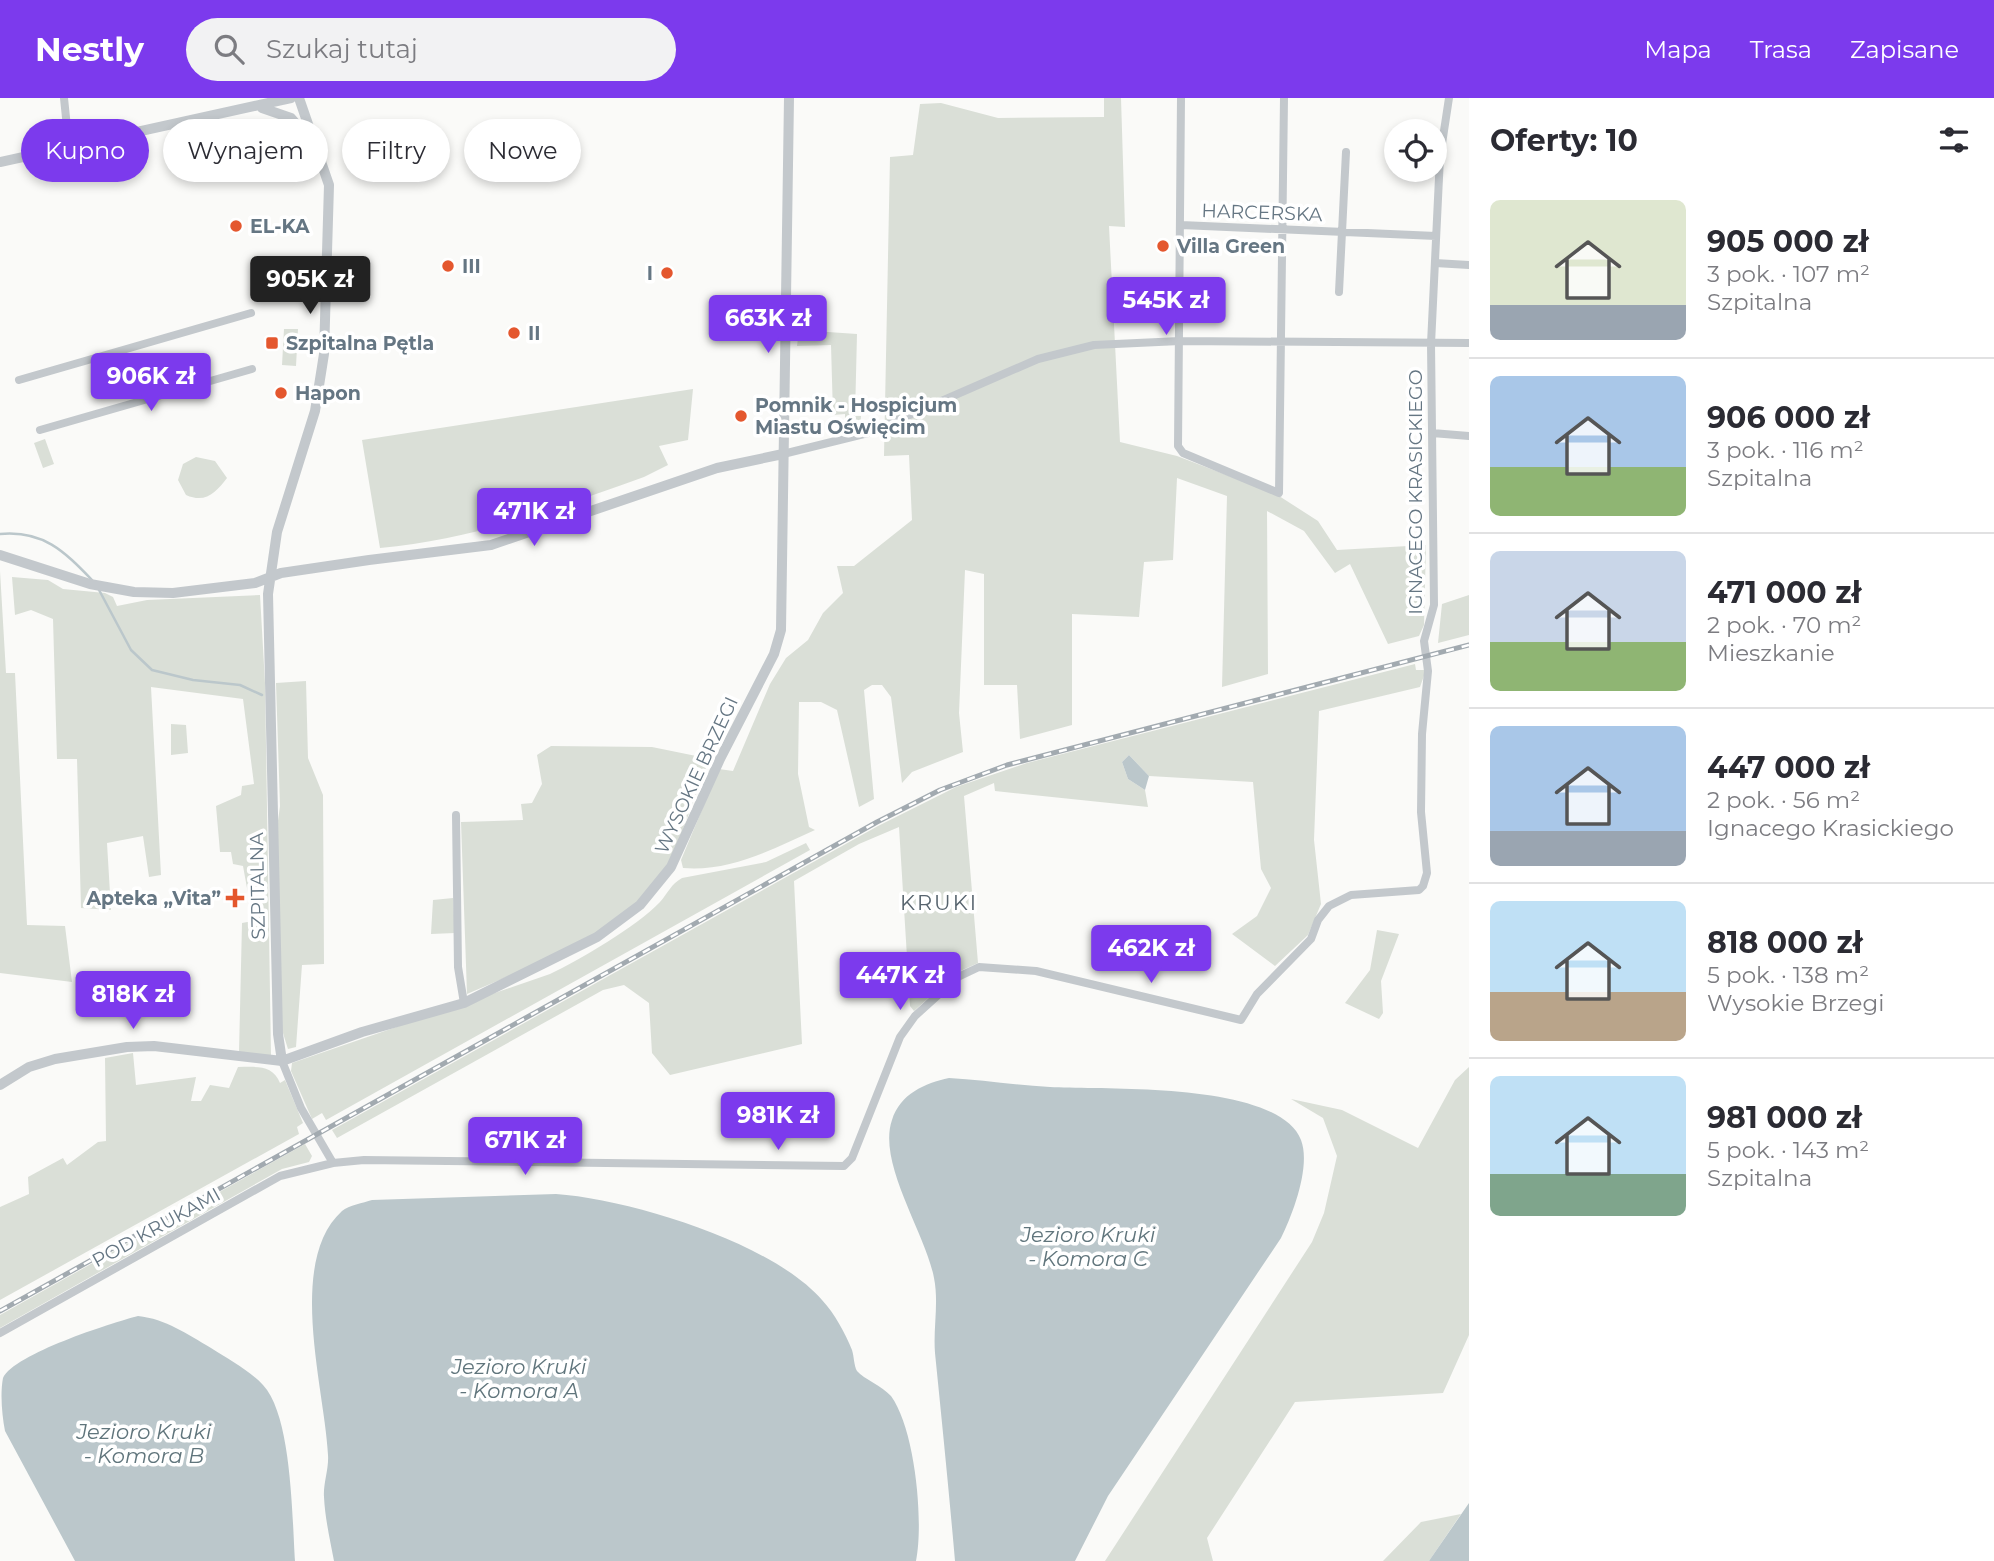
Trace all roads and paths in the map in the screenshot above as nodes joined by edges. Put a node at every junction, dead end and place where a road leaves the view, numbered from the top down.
1 (64, 98) edge
2 (292, 98) edge
3 (299, 98) edge
4 (789, 98) edge
5 (1181, 98) edge
6 (1284, 98) edge
7 (1450, 98) edge
8 (258, 107) junction
9 (66, 119) edge
10 (292, 119) edge
11 (307, 119) edge
12 (149, 130) edge
13 (1346, 152) dead end
14 (21, 157) edge
15 (0, 162) edge
16 (328, 182) edge
17 (1181, 225) junction
18 (1282, 228) junction
19 (1342, 231) junction
20 (1436, 236) junction
21 (1435, 263) junction
22 (1469, 265) edge
23 (1339, 292) dead end
24 (251, 313) dead end
25 (1180, 341) junction
26 (1283, 343) junction
27 (1469, 343) edge
28 (1431, 344) junction
29 (252, 369) dead end
30 (19, 380) dead end
31 (40, 430) dead end
32 (1432, 433) junction
33 (1469, 436) edge
34 (782, 454) junction
35 (0, 555) edge
36 (269, 577) junction
37 (456, 815) dead end
38 (464, 1003) junction
39 (282, 1061) junction
40 (0, 1085) edge
41 (333, 1163) junction
42 (0, 1333) edge

1 - 9 street
2 - 8 street
3 - 11 street, SZPITALNA
4 - 34 street, WYSOKIE BRZEGI
5 - 17 street
6 - 18 street
7 - 20 street, IGNACEGO KRASICKIEGO
8 - 10 street
8 - 12 street
13 - 19 street, HARCERSKA
14 - 15 street
16 - 36 street, SZPITALNA
17 - 18 street, HARCERSKA
17 - 25 street
18 - 19 street, HARCERSKA
18 - 26 street
19 - 20 street, HARCERSKA
19 - 23 street, HARCERSKA
20 - 21 street, IGNACEGO KRASICKIEGO
21 - 22 street
21 - 28 street, IGNACEGO KRASICKIEGO
24 - 30 street
25 - 26 street
25 - 26 street
25 - 34 street
26 - 28 street
27 - 28 street
28 - 32 street, IGNACEGO KRASICKIEGO
29 - 31 street
32 - 33 street
32 - 41 street, IGNACEGO KRASICKIEGO
34 - 36 street
34 - 38 street, WYSOKIE BRZEGI
35 - 36 street
36 - 39 street, SZPITALNA
37 - 38 street
38 - 39 street, WYSOKIE BRZEGI
39 - 40 street, WYSOKIE BRZEGI
39 - 41 street, SZPITALNA
41 - 42 street, POD KRUKAMI

